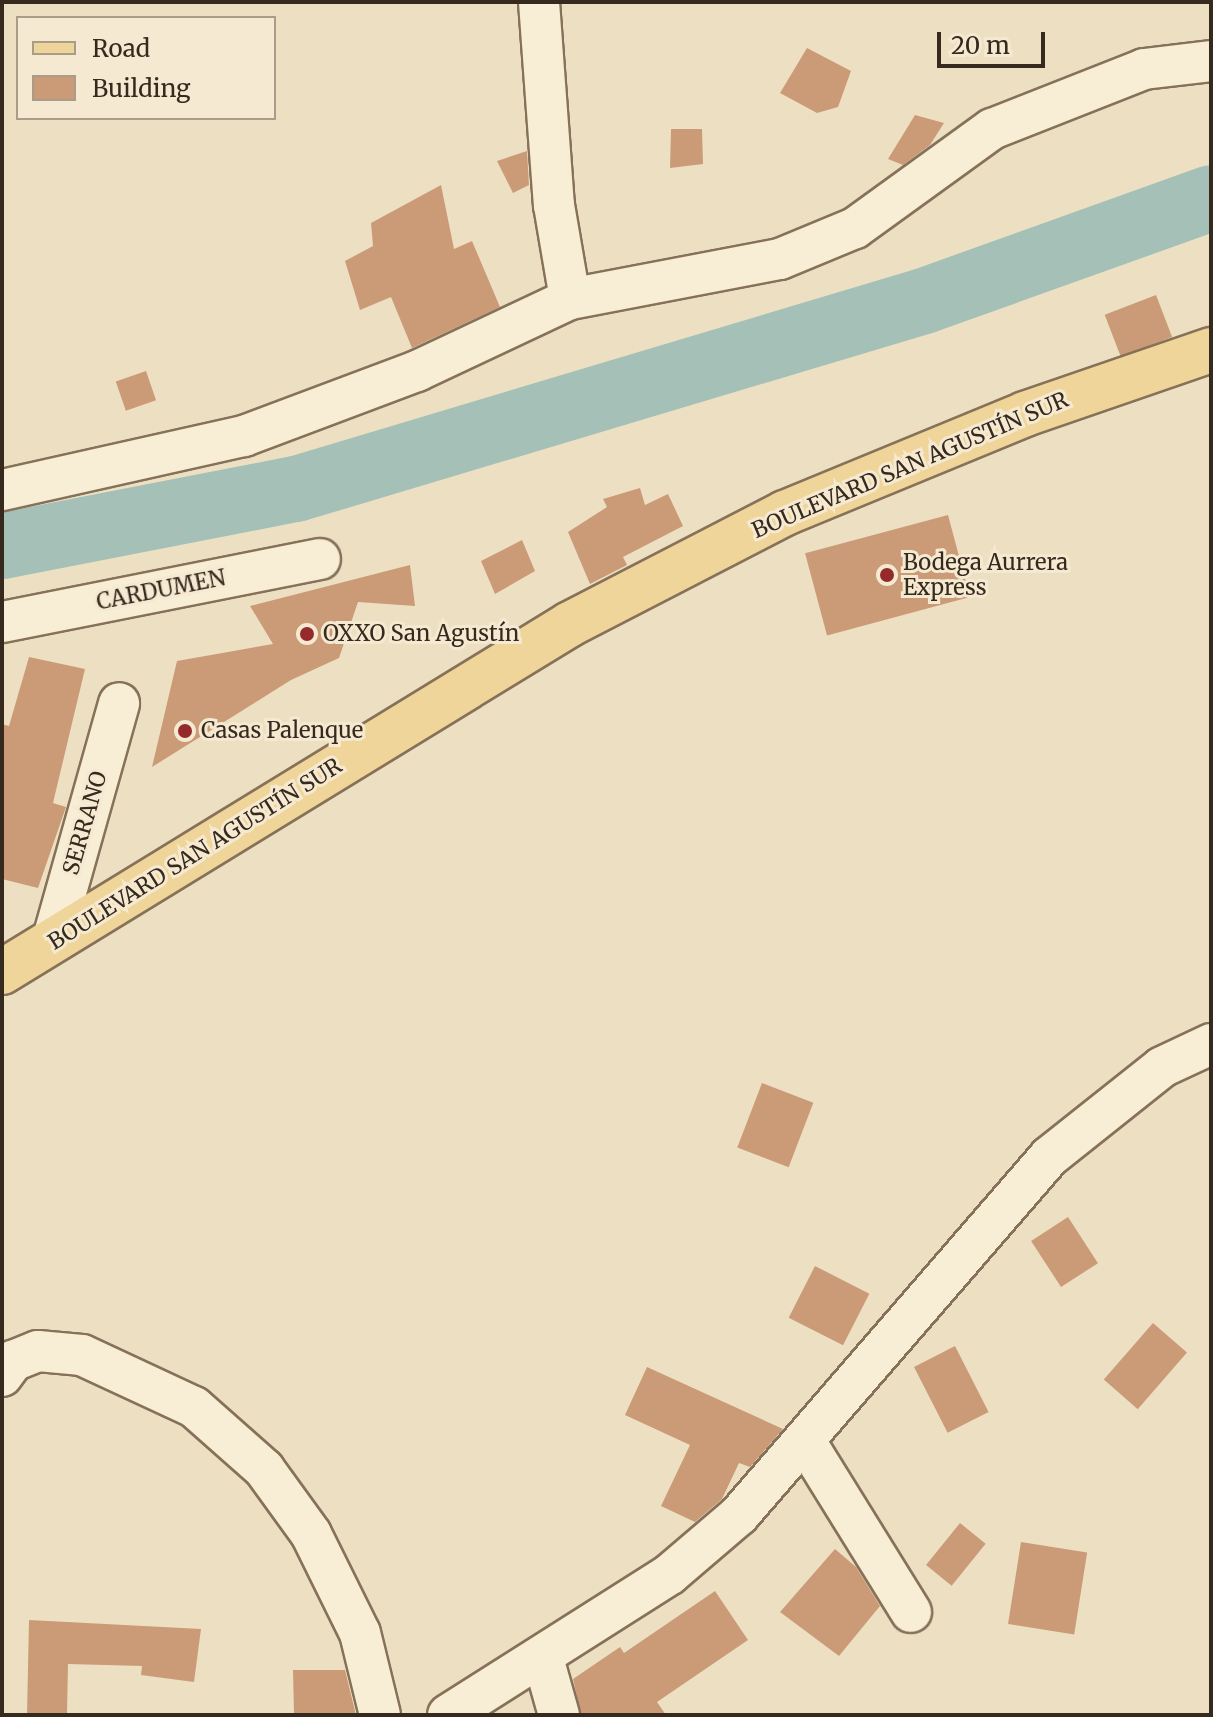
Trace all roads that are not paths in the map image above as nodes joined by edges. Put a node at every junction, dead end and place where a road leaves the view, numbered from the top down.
1 (539, 2) edge
2 (1211, 61) edge
3 (570, 299) junction
4 (1211, 350) edge
5 (2, 490) edge
6 (320, 559) dead end
7 (2, 622) edge
8 (119, 703) dead end
9 (52, 942) junction
10 (2, 972) edge
11 (1211, 1044) edge
12 (2, 1376) edge
13 (805, 1441) junction
14 (911, 1612) dead end
15 (543, 1658) junction
16 (380, 1715) edge
17 (448, 1715) edge
18 (559, 1715) edge

1 - 3 street
2 - 3 street
3 - 5 street
4 - 9 main road, BOULEVARD SAN AGUSTÍN SUR
6 - 7 street, CARDUMEN
8 - 9 street, SERRANO
9 - 10 main road, BOULEVARD SAN AGUSTÍN SUR
11 - 13 street
12 - 16 street
13 - 14 street
13 - 15 street
15 - 17 street
15 - 18 street

